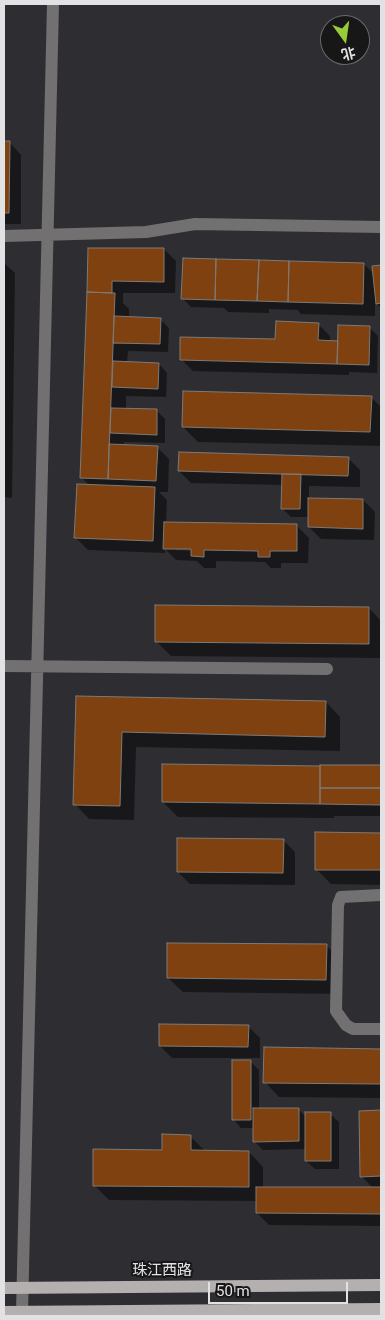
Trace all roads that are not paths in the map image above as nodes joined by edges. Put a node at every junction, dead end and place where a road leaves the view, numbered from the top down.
1 (53, 4) edge
2 (381, 227) edge
3 (48, 234) junction
4 (4, 236) edge
5 (4, 666) edge
6 (37, 666) junction
7 (327, 669) dead end
8 (381, 896) edge
9 (381, 1029) edge
10 (381, 1285) edge
11 (4, 1288) edge
12 (22, 1288) junction
13 (381, 1309) edge
14 (4, 1312) edge
15 (22, 1312) junction
16 (37, 1314) edge
17 (155, 1314) edge

1 - 3 street
2 - 3 street
3 - 4 street
3 - 6 street
5 - 6 street
6 - 7 street
6 - 12 street
8 - 9 street
10 - 12 main road, 珠江西路
11 - 12 main road, 珠江西路
12 - 15 street
13 - 17 main road
14 - 15 main road
15 - 16 main road
16 - 17 main road

